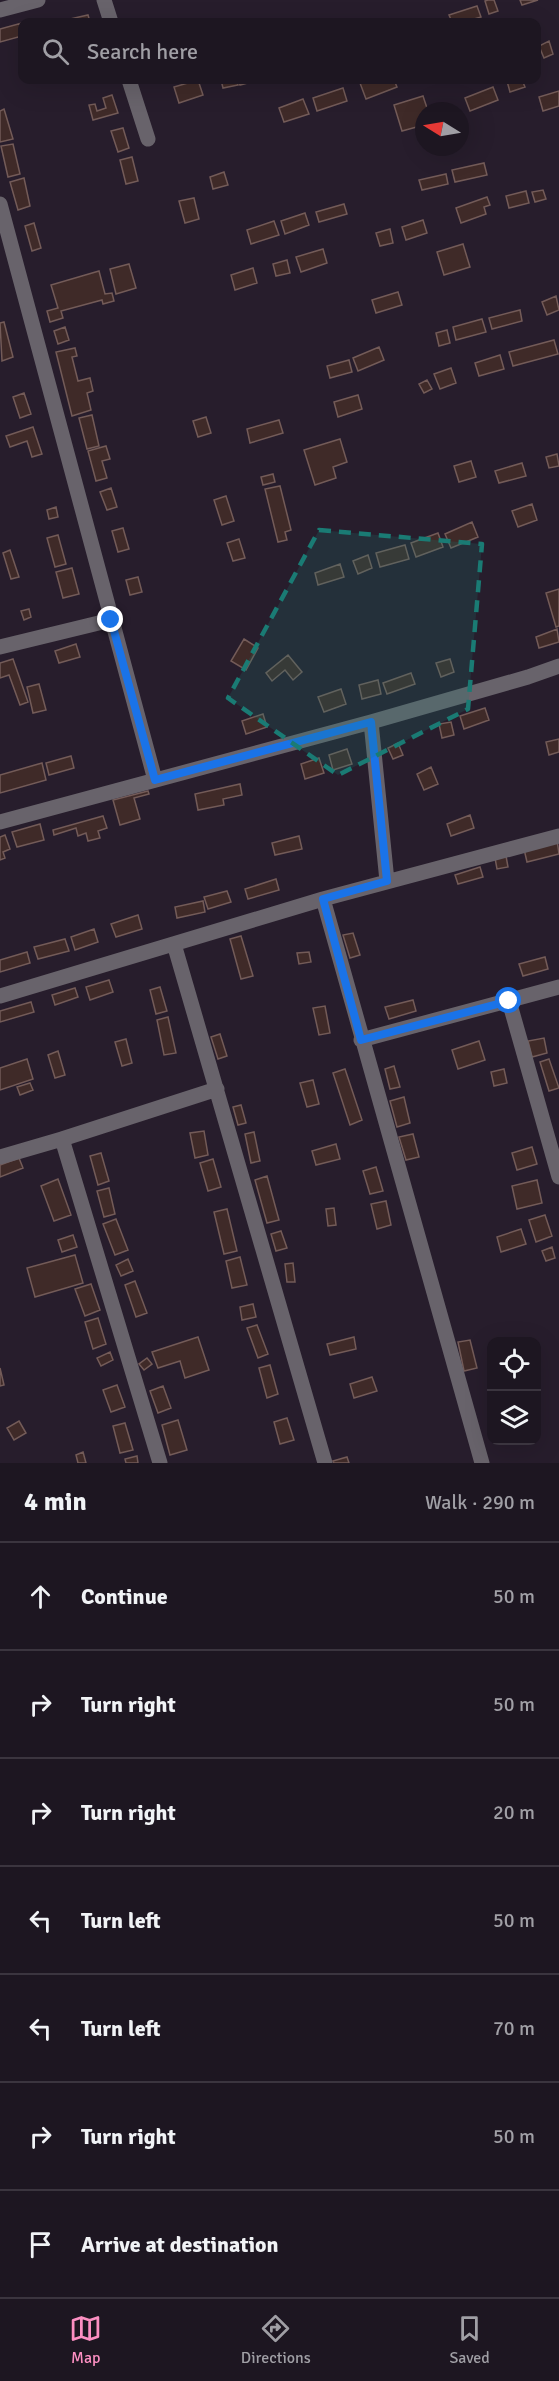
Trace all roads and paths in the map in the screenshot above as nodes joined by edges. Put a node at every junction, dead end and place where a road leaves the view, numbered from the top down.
1 (38, 0) edge
2 (104, 0) edge
3 (0, 10) edge
4 (110, 18) edge
5 (130, 84) edge
6 (148, 139) dead end
7 (0, 204) edge
8 (111, 620) junction
9 (0, 647) edge
10 (559, 666) edge
11 (371, 722) junction
12 (155, 780) junction
13 (0, 822) edge
14 (559, 836) edge
15 (387, 881) junction
16 (323, 899) junction
17 (174, 944) junction
18 (559, 987) edge
19 (0, 996) edge
20 (509, 1001) junction
21 (361, 1040) junction
22 (217, 1089) junction
23 (63, 1139) junction
24 (0, 1157) edge
25 (559, 1177) edge
26 (160, 1463) edge
27 (325, 1463) edge
28 (482, 1463) edge

1 - 3 street
2 - 4 street
5 - 6 street
7 - 8 street
8 - 9 street
8 - 12 street
10 - 11 street
11 - 12 street
11 - 15 street
12 - 13 street
14 - 15 street
15 - 16 street
16 - 17 street
16 - 21 street
17 - 19 street
17 - 22 street
18 - 20 street
20 - 21 street
20 - 25 street
21 - 28 street
22 - 23 street
22 - 27 street
23 - 24 street
23 - 26 street

